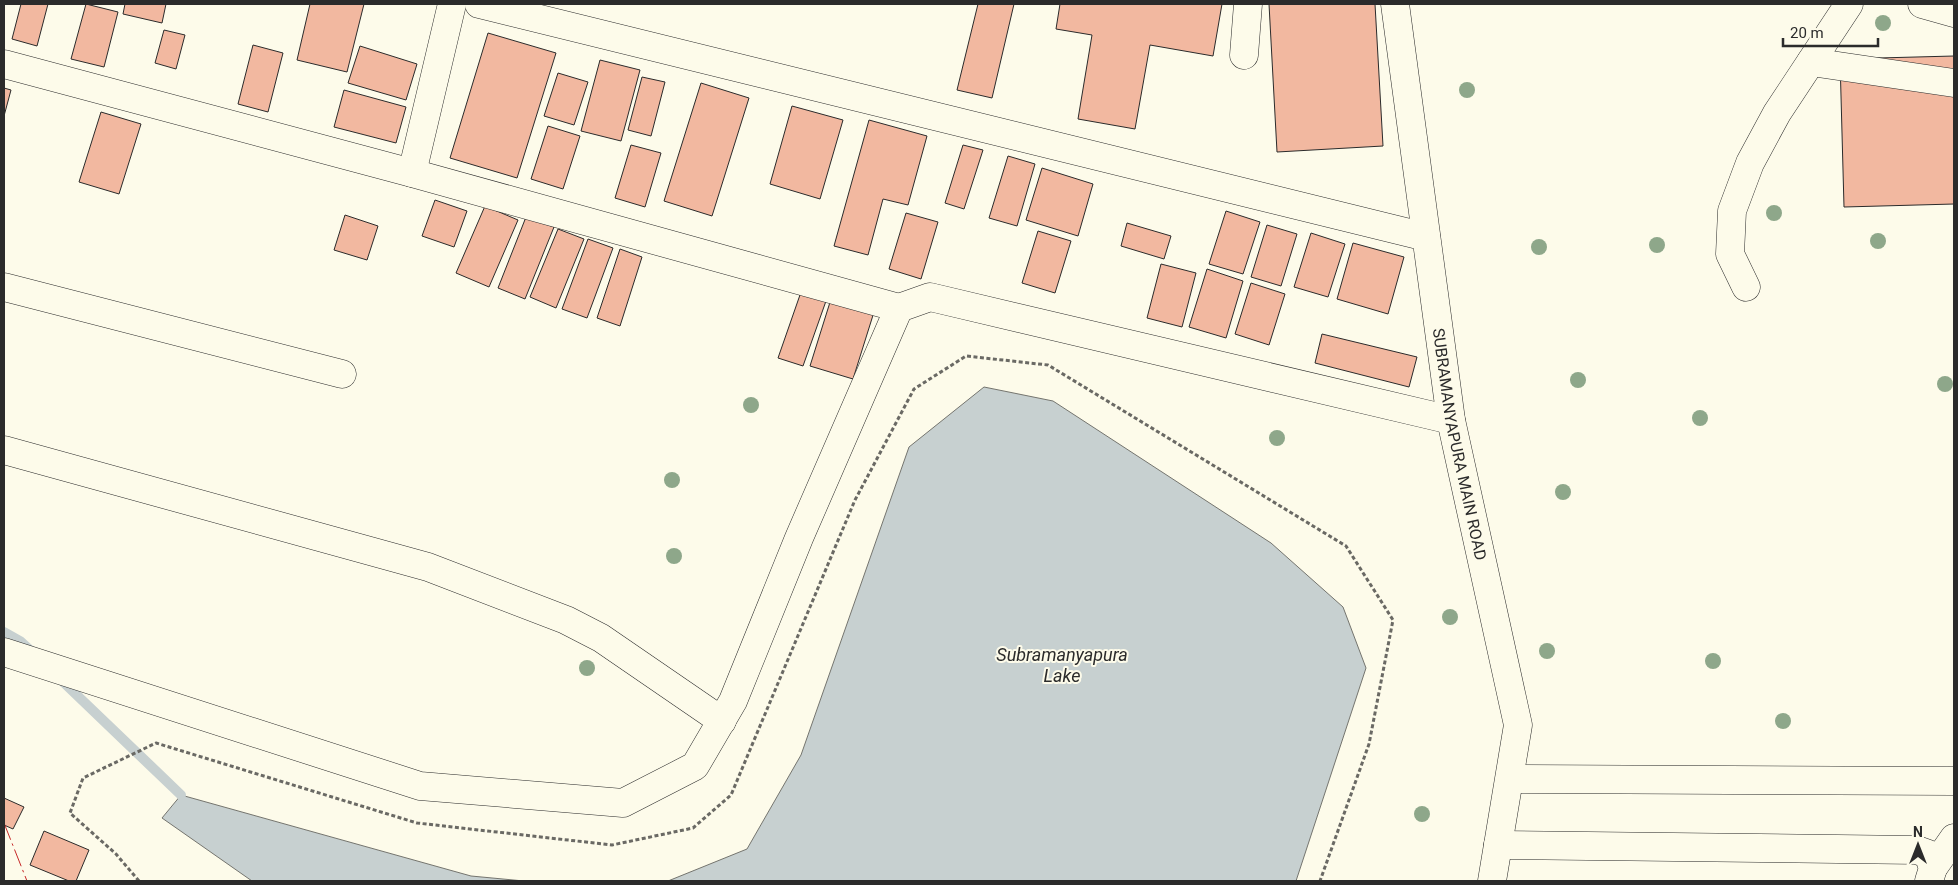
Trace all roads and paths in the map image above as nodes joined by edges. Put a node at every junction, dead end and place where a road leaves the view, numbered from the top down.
1 (452, 4) edge
2 (479, 4) edge
3 (1248, 4) edge
4 (1395, 4) edge
5 (1849, 4) edge
6 (1922, 4) edge
7 (1954, 13) edge
8 (1244, 56) dead end
9 (1811, 62) junction
10 (4, 64) edge
11 (1954, 83) edge
12 (412, 173) junction
13 (1426, 237) junction
14 (4, 287) edge
15 (1746, 287) dead end
16 (899, 308) junction
17 (342, 374) dead end
18 (1451, 420) junction
19 (4, 450) edge
20 (4, 652) edge
21 (722, 721) junction
22 (1510, 779) junction
23 (1954, 781) edge
24 (1954, 838) edge
25 (1498, 845) junction
26 (1931, 875) edge
27 (139, 881) edge
28 (1320, 881) edge
29 (1492, 881) edge

1 - 12 street
2 - 13 street
3 - 8 street
4 - 13 street, SUBRAMANYAPURA MAIN ROAD
5 - 9 street
6 - 7 street
9 - 11 street
9 - 15 street
10 - 12 street
12 - 16 street
13 - 18 street, SUBRAMANYAPURA MAIN ROAD
14 - 17 street
16 - 18 street
16 - 21 street
18 - 22 street, SUBRAMANYAPURA MAIN ROAD
19 - 21 street
20 - 21 street
22 - 23 street
22 - 25 street, SUBRAMANYAPURA MAIN ROAD
24 - 26 street
25 - 26 street
25 - 29 street, SUBRAMANYAPURA MAIN ROAD
27 - 28 path

